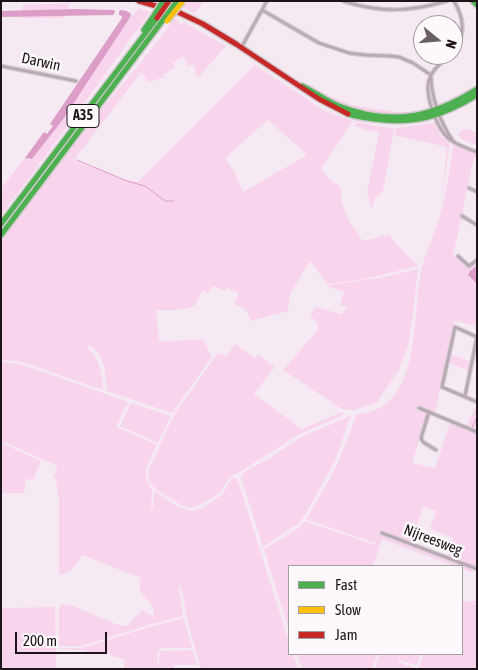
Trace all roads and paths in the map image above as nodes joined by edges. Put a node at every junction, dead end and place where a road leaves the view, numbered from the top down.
1 (139, 1) edge
2 (163, 1) edge
3 (169, 1) edge
4 (177, 1) edge
5 (183, 1) edge
6 (267, 1) edge
7 (343, 1) edge
8 (447, 1) edge
9 (454, 1) edge
10 (473, 1) edge
11 (477, 5) edge
12 (262, 10) junction
13 (460, 15) edge
14 (155, 17) junction
15 (165, 21) junction
16 (241, 48) junction
17 (439, 65) edge
18 (1, 66) edge
19 (431, 75) junction
20 (76, 82) dead end
21 (477, 89) edge
22 (477, 95) edge
23 (436, 113) junction
24 (477, 152) edge
25 (469, 188) dead end
26 (477, 192) edge
27 (462, 216) dead end
28 (1, 224) edge
29 (477, 224) edge
30 (1, 235) edge
31 (458, 256) dead end
32 (477, 260) edge
33 (477, 337) edge
34 (464, 396) junction
35 (477, 402) edge
36 (419, 408) dead end
37 (429, 412) junction
38 (477, 432) edge
39 (436, 450) dead end
40 (382, 533) dead end
41 (477, 569) edge

1 - 16 main road
2 - 14 main road, A35, bridge
3 - 14 main road, A35, bridge
4 - 15 main road, A35, bridge
5 - 15 main road, A35, bridge
6 - 12 street
7 - 8 street
9 - 13 street
10 - 11 main road
12 - 16 street
12 - 19 street
14 - 28 main road, A35
15 - 30 main road, A35
16 - 23 main road
17 - 19 street
18 - 20 street, Darwin
19 - 23 street
21 - 23 main road
22 - 23 main road
23 - 24 street
25 - 26 street
27 - 29 street
31 - 32 street
33 - 34 street
33 - 34 street
34 - 35 street
36 - 37 street
37 - 38 street
37 - 39 street
40 - 41 street, Nijreesweg

